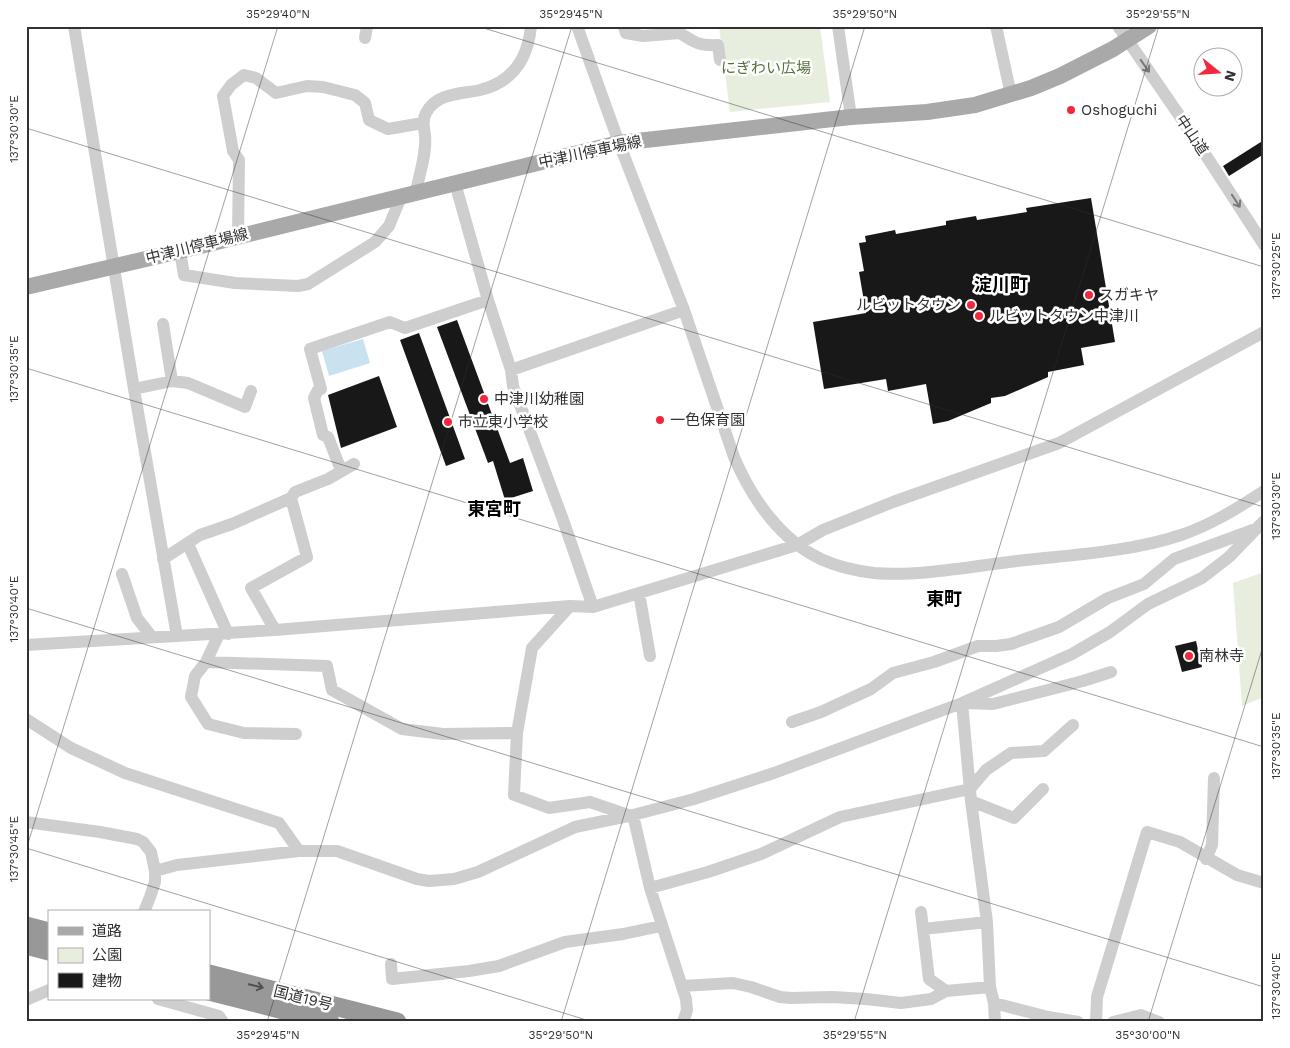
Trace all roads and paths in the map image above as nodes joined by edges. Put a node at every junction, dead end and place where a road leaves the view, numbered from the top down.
1 (74, 26) edge
2 (531, 26) edge
3 (577, 26) edge
4 (838, 26) edge
5 (996, 26) edge
6 (1118, 26) edge
7 (1149, 26) edge
8 (624, 27) edge
9 (679, 30) edge
10 (1127, 40) junction
11 (720, 60) dead end
12 (1011, 95) junction
13 (851, 117) junction
14 (423, 123) junction
15 (619, 143) junction
16 (455, 183) junction
17 (408, 194) junction
18 (238, 236) junction
19 (1264, 245) edge
20 (180, 252) junction
21 (114, 266) junction
22 (26, 287) edge
23 (488, 300) junction
24 (684, 310) junction
25 (164, 324) dead end
26 (1264, 332) edge
27 (512, 370) junction
28 (172, 381) junction
29 (134, 389) junction
30 (251, 390) dead end
31 (354, 464) dead end
32 (341, 470) junction
33 (1264, 491) edge
34 (291, 498) junction
35 (1261, 524) edge
36 (188, 544) junction
37 (797, 544) junction
38 (164, 559) junction
39 (122, 574) dead end
40 (639, 592) junction
41 (570, 606) junction
42 (593, 607) junction
43 (275, 630) junction
44 (223, 634) junction
45 (177, 636) junction
46 (152, 637) junction
47 (26, 645) edge
48 (650, 656) dead end
49 (206, 662) junction
50 (1112, 672) dead end
51 (962, 703) junction
52 (26, 719) edge
53 (792, 722) dead end
54 (1073, 725) dead end
55 (517, 733) junction
56 (296, 734) dead end
57 (1214, 778) dead end
58 (1043, 789) dead end
59 (971, 795) junction
60 (631, 815) junction
61 (26, 822) edge
62 (299, 851) junction
63 (1206, 859) junction
64 (155, 871) junction
65 (1264, 883) edge
66 (650, 888) junction
67 (145, 910) edge
68 (921, 912) dead end
69 (987, 922) junction
70 (26, 926) edge
71 (661, 926) junction
72 (923, 928) junction
73 (48, 932) edge
74 (26, 945) edge
75 (48, 951) edge
76 (391, 964) dead end
77 (210, 974) edge
78 (682, 986) junction
79 (990, 987) junction
80 (48, 990) edge
81 (210, 991) edge
82 (946, 991) junction
83 (26, 1000) edge
84 (162, 1000) edge
85 (994, 1003) junction
86 (223, 1022) edge
87 (330, 1022) edge
88 (397, 1022) edge
89 (683, 1022) edge
90 (995, 1022) edge
91 (1078, 1022) edge
92 (1096, 1022) edge
93 (1113, 1022) edge
94 (1159, 1022) edge

1 - 21 street
2 - 14 street
3 - 15 street
4 - 13 street
5 - 12 street
6 - 10 street, 中山道
7 - 10 main road, 中津川停車場線
8 - 9 street
9 - 11 street
10 - 12 main road, 中津川停車場線
10 -> 19 street, 中山道
12 - 13 main road, 中津川停車場線
13 - 15 main road, 中津川停車場線
14 - 17 street
14 - 18 street
15 - 16 main road, 中津川停車場線
15 - 24 street
16 - 17 main road, 中津川停車場線
16 - 23 street
17 - 18 main road, 中津川停車場線
17 - 20 street
18 - 20 main road, 中津川停車場線
20 - 21 main road, 中津川停車場線
21 - 22 main road, 中津川停車場線
21 - 29 street
23 - 27 street
23 - 32 street
24 - 27 street
24 - 37 street
25 - 28 street
26 - 37 street
27 - 42 street
28 - 29 street
28 - 30 street
29 - 38 street
31 - 32 street
32 - 34 street
33 - 37 street
34 - 36 street
34 - 43 street
35 - 51 street
35 - 53 street
36 - 38 street
36 - 44 street
37 - 40 street
38 - 45 street
39 - 46 street
40 - 42 street
40 - 48 street
41 - 42 street
41 - 43 street
41 - 55 street
43 - 44 street
44 - 45 street
44 - 49 street
45 - 46 street
46 - 47 street
49 - 55 street
49 - 56 street
50 - 51 street
51 - 59 street
51 - 60 street
52 - 62 street
54 - 59 street
55 - 60 street
57 - 63 street
58 - 59 street
59 - 66 street
59 - 69 street
60 - 62 street
60 - 66 street
61 - 64 street
62 - 64 street
63 - 65 street
63 - 92 street
64 - 67 street
66 - 71 street
68 - 72 street
69 - 72 street
69 - 79 street
70 - 73 highway
71 - 76 street
71 - 78 street
72 - 82 street
74 - 75 highway
77 -> 88 highway, 国道19号
78 - 82 street
78 - 89 street
79 - 82 street
79 - 85 street
80 - 83 street
81 - 87 highway, 国道19号
84 - 86 street
85 - 90 street
85 - 91 street
93 - 94 street

